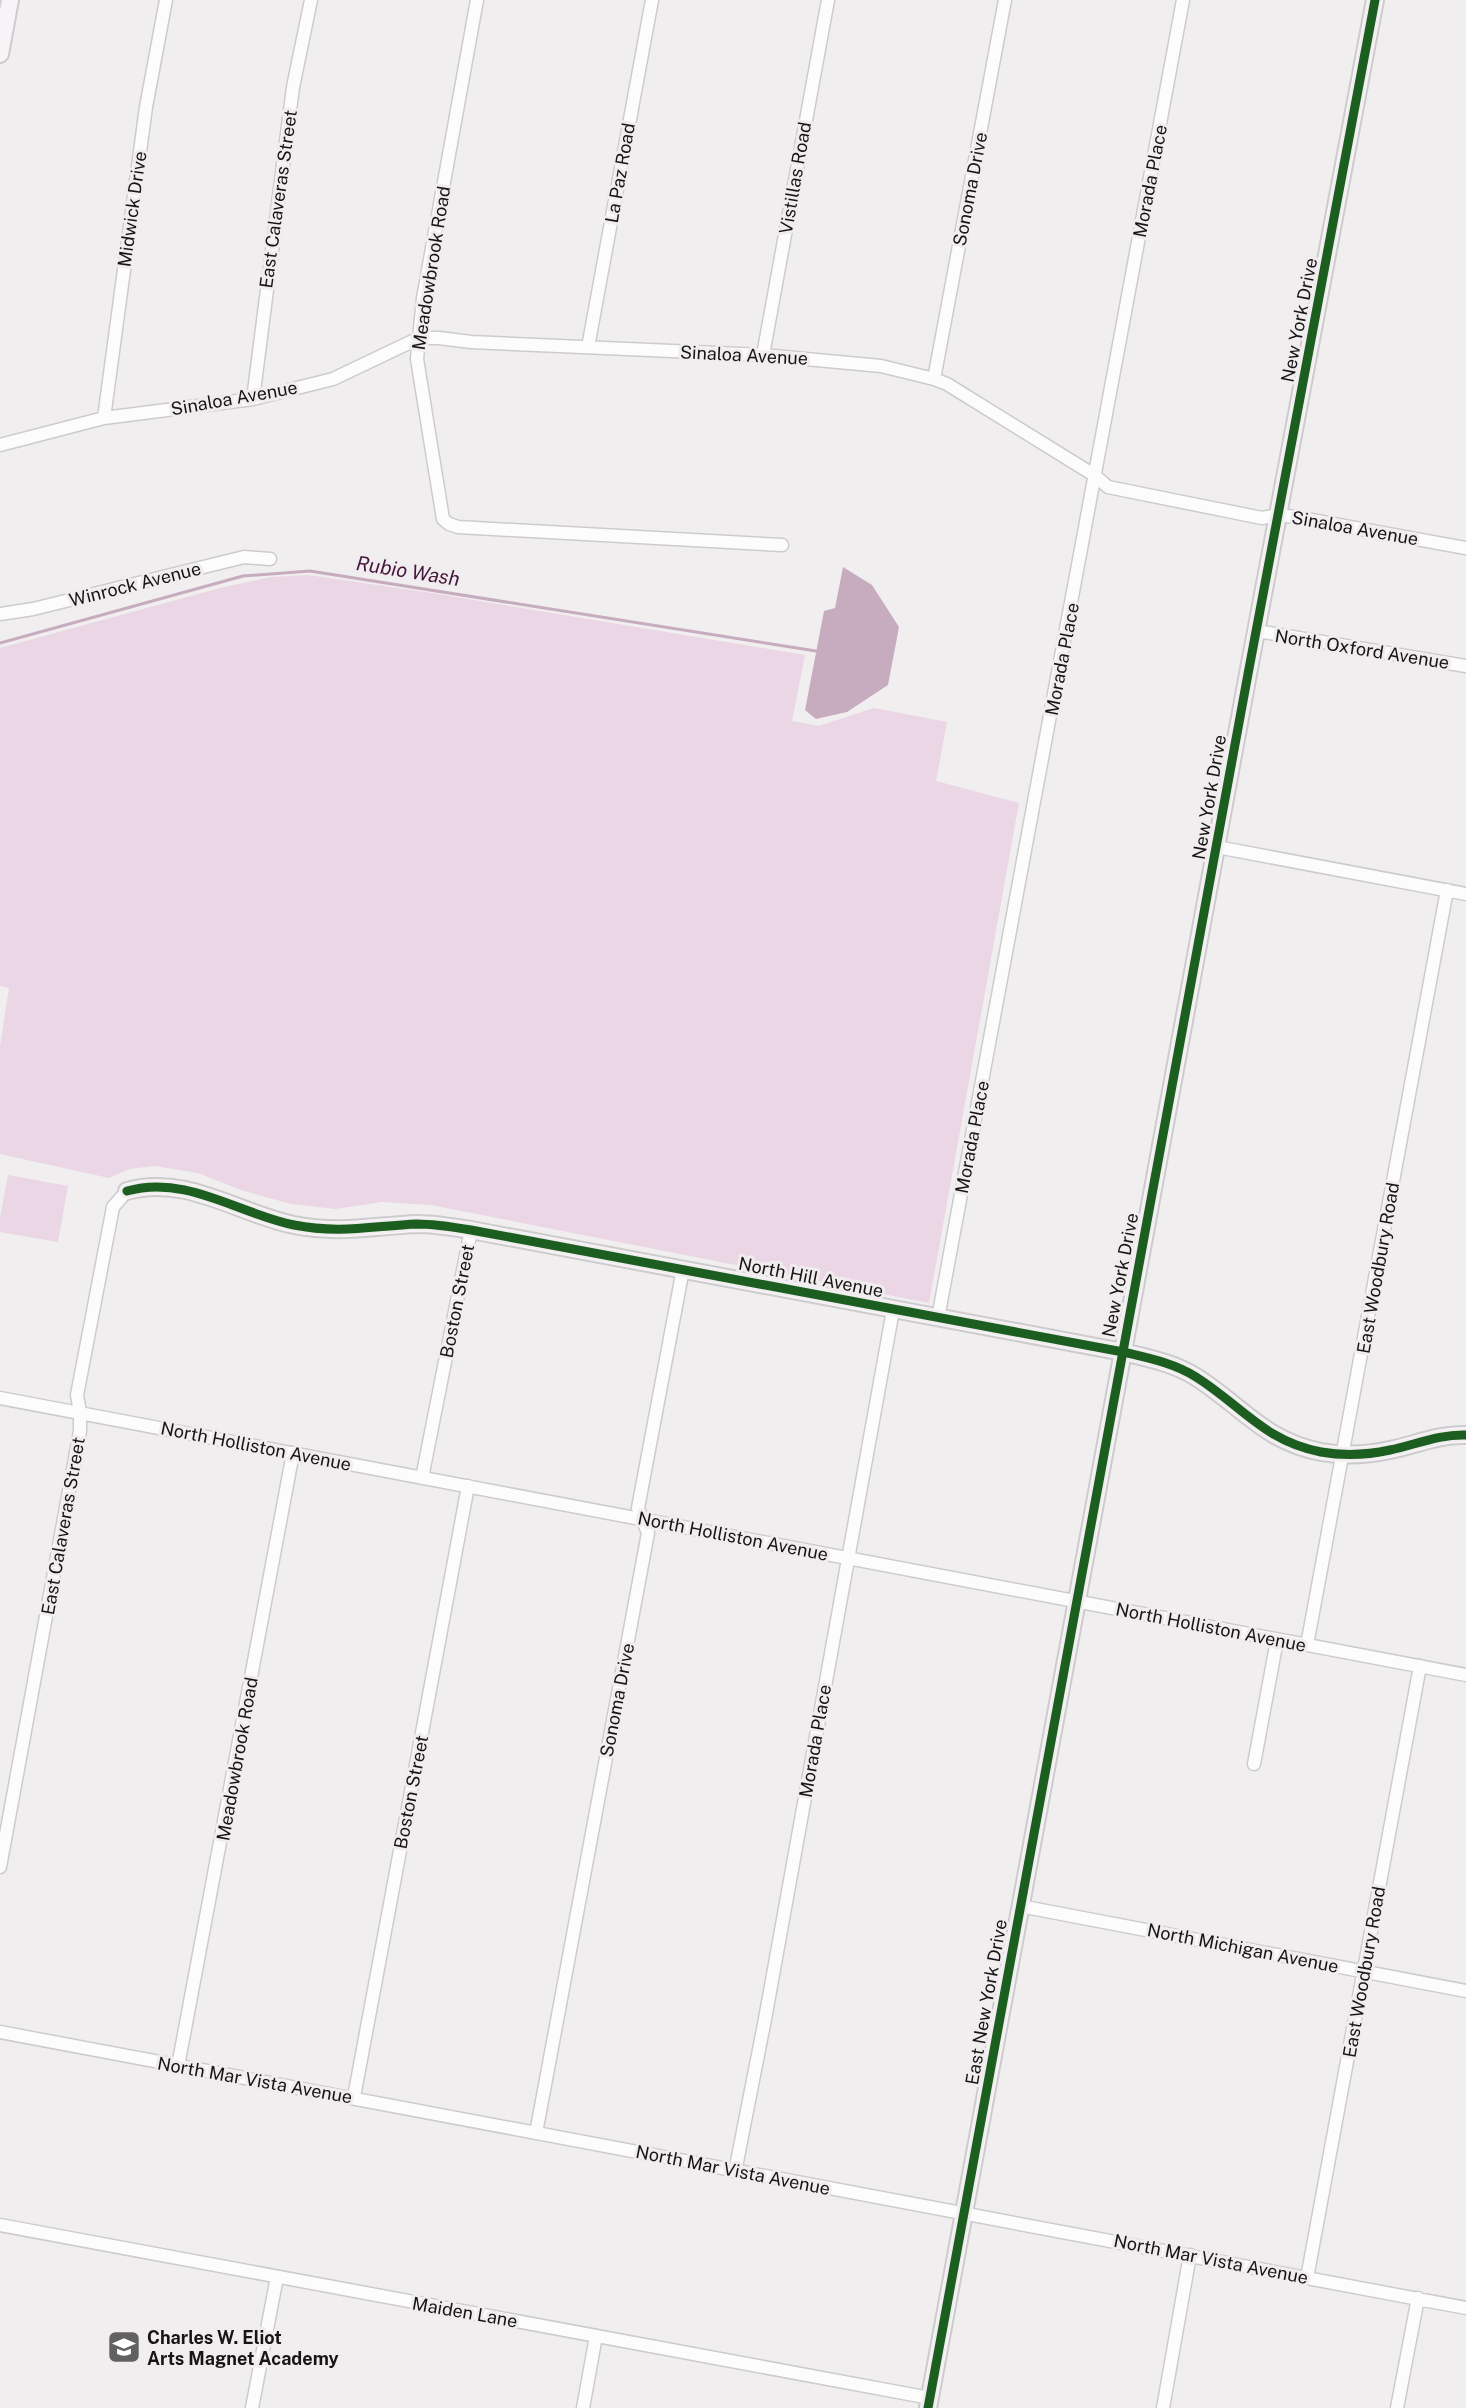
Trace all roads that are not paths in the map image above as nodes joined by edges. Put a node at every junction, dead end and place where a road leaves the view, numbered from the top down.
1 (10, 0) edge
2 (166, 0) edge
3 (311, 0) edge
4 (477, 0) edge
5 (652, 0) edge
6 (828, 0) edge
7 (1005, 0) edge
8 (1183, 0) edge
9 (1375, 0) edge
10 (0, 54) edge
11 (419, 338) junction
12 (588, 347) junction
13 (762, 355) junction
14 (934, 379) junction
15 (253, 399) junction
16 (104, 418) junction
17 (0, 445) edge
18 (1094, 475) junction
19 (1279, 515) junction
20 (782, 545) dead end
21 (1466, 548) edge
22 (270, 559) dead end
23 (0, 614) edge
24 (1257, 631) junction
25 (1466, 666) edge
26 (1217, 847) junction
27 (1447, 890) junction
28 (1466, 894) edge
29 (127, 1191) joint
30 (471, 1230) junction
31 (683, 1269) junction
32 (893, 1310) junction
33 (938, 1318) junction
34 (1123, 1352) junction
35 (0, 1398) edge
36 (80, 1412) junction
37 (1466, 1435) edge
38 (293, 1453) junction
39 (1343, 1455) junction
40 (422, 1478) junction
41 (468, 1486) junction
42 (644, 1519) junction
43 (849, 1558) junction
44 (1077, 1601) junction
45 (1277, 1640) junction
46 (1307, 1646) junction
47 (1420, 1666) junction
48 (1466, 1675) edge
49 (1254, 1764) dead end
50 (0, 1867) edge
51 (1020, 1906) junction
52 (1364, 1972) junction
53 (1466, 1990) edge
54 (0, 2032) edge
55 (178, 2066) junction
56 (354, 2097) junction
57 (536, 2133) junction
58 (735, 2172) junction
59 (963, 2213) junction
60 (0, 2225) edge
61 (1190, 2255) junction
62 (278, 2277) junction
63 (1307, 2278) junction
64 (1418, 2298) junction
65 (1466, 2308) edge
66 (596, 2336) junction
67 (929, 2403) edge
68 (252, 2408) edge
69 (583, 2408) edge
70 (1163, 2408) edge
71 (1397, 2408) edge

1 - 10 street
2 - 16 street, Midwick Drive
3 - 15 street, East Calaveras Street
4 - 11 street, Meadowbrook Road
5 - 12 street, La Paz Road
6 - 13 street, Vistillas Road
7 - 14 street, Sonoma Drive
8 - 18 street, Morada Place
9 - 19 street, New York Drive
11 - 12 street, Sinaloa Avenue
11 - 15 street, Sinaloa Avenue
11 - 20 street, Meadowbrook Road
12 - 13 street, Sinaloa Avenue
13 - 14 street, Sinaloa Avenue
14 - 18 street, Sinaloa Avenue
15 - 16 street, Sinaloa Avenue
16 - 17 street, Sinaloa Avenue
18 - 19 street, Sinaloa Avenue
18 - 33 street, Morada Place
19 - 21 street, Sinaloa Avenue
19 - 24 street, New York Drive
22 - 23 street, Winrock Avenue
24 - 25 street, North Oxford Avenue
24 - 26 street, New York Drive
26 - 27 street
26 - 34 street, New York Drive
27 - 28 street
27 - 39 street, East Woodbury Road
29 - 30 street, North Hill Avenue
29 - 36 street, East Calaveras Street
30 - 31 street, North Hill Avenue
30 - 40 street, Boston Street
31 - 32 street, North Hill Avenue
31 - 42 street, Sonoma Drive
32 - 33 street, North Hill Avenue
32 - 43 street, Morada Place
33 - 34 street, North Hill Avenue
34 - 39 street, North Hill Avenue
34 - 44 street, New York Drive
35 - 36 street, North Holliston Avenue
36 - 38 street, North Holliston Avenue
36 - 50 street, East Calaveras Street
37 - 39 street, North Hill Avenue
38 - 40 street, North Holliston Avenue
38 - 55 street, Meadowbrook Road
39 - 46 street, East Woodbury Road
40 - 41 street, North Holliston Avenue
41 - 42 street, North Holliston Avenue
41 - 56 street, Boston Street
42 - 43 street, North Holliston Avenue
42 - 57 street, Sonoma Drive
43 - 44 street, North Holliston Avenue
43 - 58 street, Morada Place
44 - 45 street, North Holliston Avenue
44 - 51 street, East New York Drive
45 - 46 street, North Holliston Avenue
45 - 49 street
46 - 47 street, North Holliston Avenue
47 - 48 street, North Holliston Avenue
47 - 52 street, East Woodbury Road
51 - 52 street, North Michigan Avenue
51 - 59 street, East New York Drive
52 - 53 street, North Michigan Avenue
52 - 63 street, East Woodbury Road
54 - 55 street, North Mar Vista Avenue
55 - 56 street, North Mar Vista Avenue
56 - 57 street, North Mar Vista Avenue
57 - 58 street, North Mar Vista Avenue
58 - 59 street, North Mar Vista Avenue
59 - 61 street, North Mar Vista Avenue
59 - 67 street, East New York Drive
60 - 62 street, Maiden Lane
61 - 63 street, North Mar Vista Avenue
61 - 70 street
62 - 66 street, Maiden Lane
62 - 68 street
63 - 64 street, North Mar Vista Avenue
64 - 65 street, North Mar Vista Avenue
64 - 71 street
66 - 67 street, Maiden Lane
66 - 69 street

